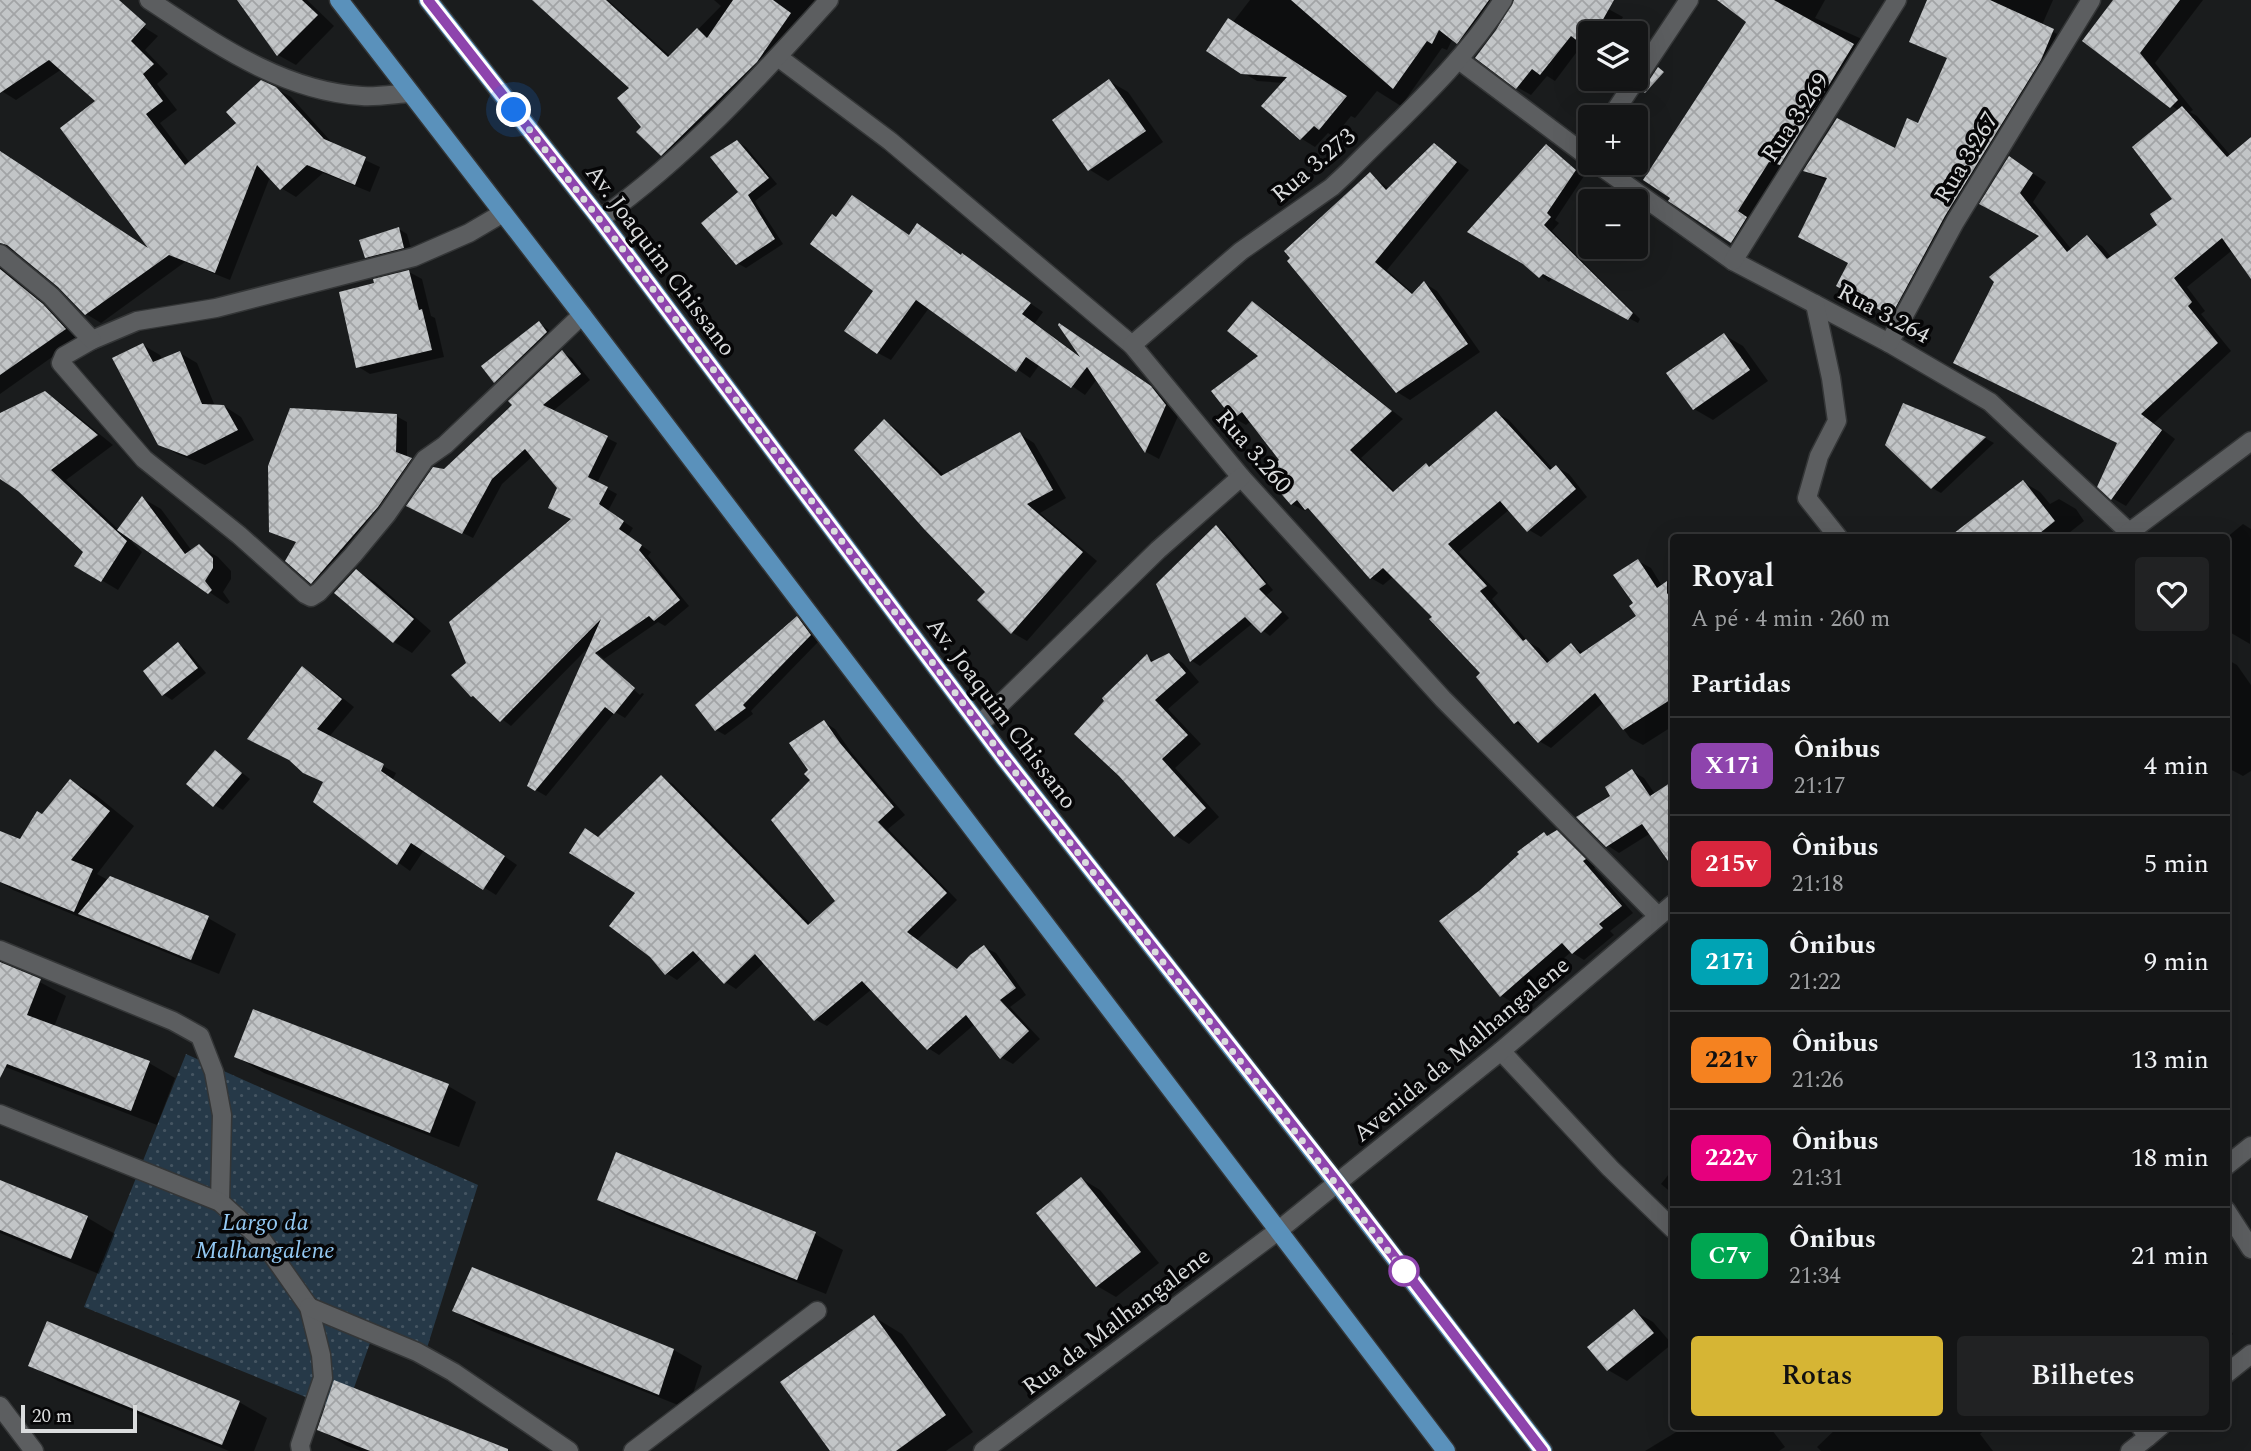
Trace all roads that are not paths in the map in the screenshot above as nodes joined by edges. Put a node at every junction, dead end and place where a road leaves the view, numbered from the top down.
1 (149, 0) edge
2 (339, 0) edge
3 (428, 0) edge
4 (829, 0) edge
5 (1503, 0) edge
6 (1689, 0) edge
7 (1897, 0) edge
8 (2091, 0) edge
9 (778, 57) junction
10 (1459, 60) junction
11 (410, 93) junction
12 (1619, 105) edge
13 (1578, 147) edge
14 (1617, 175) edge
15 (503, 213) junction
16 (600, 219) junction
17 (0, 254) edge
18 (1733, 261) junction
19 (1815, 304) junction
20 (582, 315) junction
21 (92, 340) junction
22 (1889, 343) junction
23 (1132, 345) junction
24 (2251, 441) edge
25 (1241, 477) junction
26 (1836, 534) edge
27 (2125, 534) edge
28 (2127, 534) edge
29 (979, 724) junction
30 (1670, 906) edge
31 (1658, 916) junction
32 (0, 950) edge
33 (1502, 1051) junction
34 (0, 1114) edge
35 (2251, 1146) edge
36 (2230, 1163) edge
37 (1337, 1182) junction
38 (220, 1202) junction
39 (2230, 1216) edge
40 (1670, 1226) edge
41 (1279, 1230) junction
42 (2251, 1249) edge
43 (309, 1307) junction
44 (817, 1311) dead end
45 (2251, 1354) edge
46 (2230, 1371) edge
47 (0, 1406) edge
48 (2149, 1430) edge
49 (34, 1451) edge
50 (301, 1451) edge
51 (569, 1451) edge
52 (634, 1451) edge
53 (983, 1451) edge
54 (1446, 1451) edge
55 (1543, 1451) edge
56 (2130, 1451) edge

1 - 11 street
2 - 11 main road
3 - 16 main road, Av. Joaquim Chissano
4 - 9 street
5 - 10 street, Rua 3.273
6 - 12 street
7 - 18 street, Rua 3.269
8 - 22 street, Rua 3.267
9 - 16 street
9 - 23 street, Rua 3.260
10 - 13 street, Rua 3.264
10 - 23 street, Rua 3.273
11 - 15 main road
14 - 18 street, Rua 3.264
15 - 20 main road
15 - 21 street
16 - 29 main road, Av. Joaquim Chissano
17 - 21 street
18 - 19 street, Rua 3.264
19 - 22 street, Rua 3.264
19 - 26 street
20 - 21 street
20 - 41 main road
22 - 27 street, Rua 3.264
23 - 25 street, Rua 3.260
24 - 28 street
25 - 29 street
25 - 31 street, Rua 3.260
29 - 37 main road, Av. Joaquim Chissano
30 - 31 street, Avenida da Malhangalene
31 - 33 street, Avenida da Malhangalene
32 - 38 street
33 - 37 street, Avenida da Malhangalene
33 - 40 street
34 - 38 street
35 - 36 street
37 - 41 street, Avenida da Malhangalene
37 - 55 main road, Av. Joaquim Chissano
38 - 43 street
39 - 42 street
41 - 53 street, Rua da Malhangalene
41 - 54 main road
43 - 50 street
43 - 51 street
44 - 52 street
45 - 46 street
47 - 49 street
48 - 56 street

